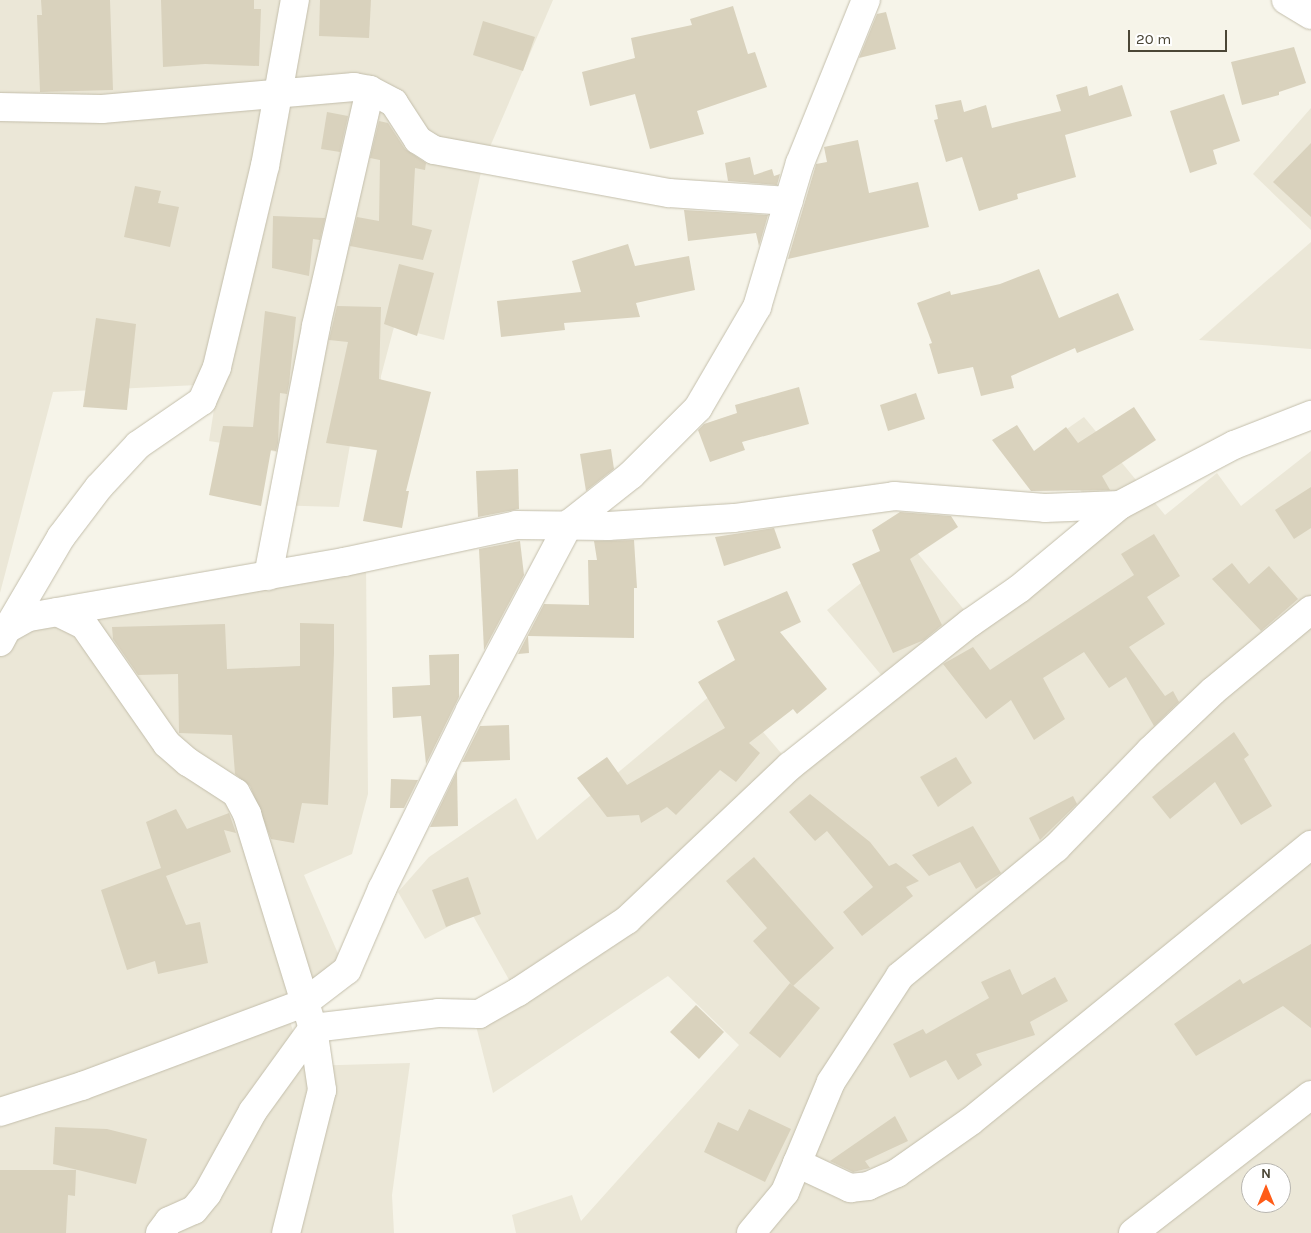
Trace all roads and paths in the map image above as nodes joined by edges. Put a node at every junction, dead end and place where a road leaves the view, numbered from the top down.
1 (295, 0) edge
2 (866, 0) edge
3 (1286, 0) edge
4 (1311, 16) edge
5 (370, 90) junction
6 (279, 92) junction
7 (0, 106) edge
8 (789, 201) junction
9 (1311, 415) edge
10 (1120, 505) junction
11 (569, 524) junction
12 (268, 576) junction
13 (1311, 610) edge
14 (57, 612) junction
15 (4, 635) edge
16 (1311, 845) edge
17 (308, 1015) junction
18 (1311, 1095) edge
19 (0, 1112) edge
20 (797, 1163) junction
21 (160, 1233) edge
22 (286, 1233) edge
23 (751, 1233) edge
24 (1133, 1233) edge

1 - 6 street
2 - 8 street
3 - 4 street
5 - 6 street
5 - 8 street
5 - 12 street
6 - 7 street
6 - 15 street
8 - 11 street
9 - 10 street
10 - 11 street
10 - 17 street
11 - 12 street
11 - 17 street
12 - 14 street
13 - 20 street
14 - 15 street
14 - 17 street
16 - 20 street
17 - 19 street
17 - 21 street
17 - 22 street
18 - 24 street
20 - 23 street

